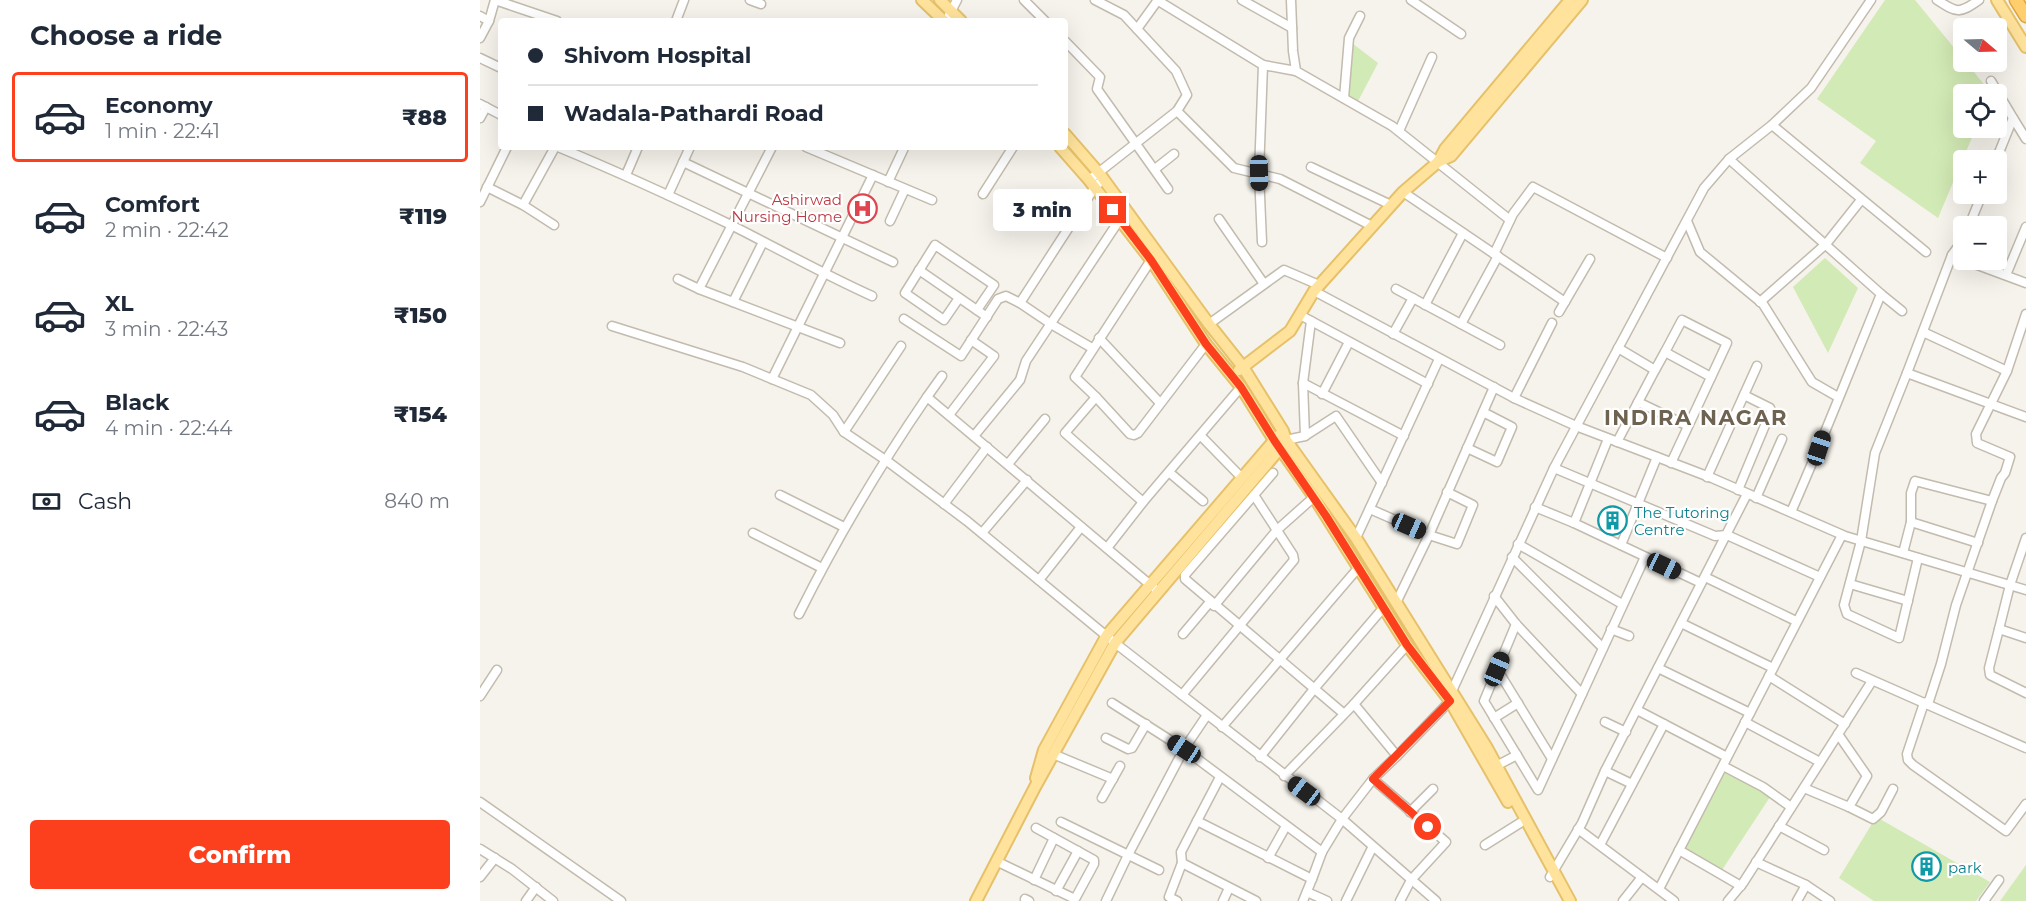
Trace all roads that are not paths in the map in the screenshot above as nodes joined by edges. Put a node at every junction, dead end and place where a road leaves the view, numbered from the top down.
1 (495, 0) edge
2 (684, 0) edge
3 (750, 0) edge
4 (922, 0) edge
5 (940, 0) edge
6 (957, 0) edge
7 (1024, 0) edge
8 (1095, 0) edge
9 (1157, 0) edge
10 (1242, 0) edge
11 (1291, 0) edge
12 (1411, 0) edge
13 (1570, 0) edge
14 (1582, 0) edge
15 (1871, 0) edge
16 (1937, 0) edge
17 (1979, 0) edge
18 (1997, 0) edge
19 (2016, 0) edge
20 (761, 4) dead end
21 (480, 16) edge
22 (1360, 16) dead end
23 (2026, 16) edge
24 (548, 18) edge
25 (677, 18) edge
26 (947, 18) edge
27 (1042, 18) edge
28 (489, 21) junction
29 (1292, 28) junction
30 (1137, 29) junction
31 (1461, 34) dead end
32 (480, 38) edge
33 (1068, 44) edge
34 (2026, 47) edge
35 (1432, 57) dead end
36 (480, 58) edge
37 (1263, 65) junction
38 (498, 67) edge
39 (1296, 71) junction
40 (1991, 81) dead end
41 (1344, 98) junction
42 (483, 106) edge
43 (1177, 111) junction
44 (498, 114) edge
45 (480, 118) edge
46 (2013, 118) junction
47 (1772, 125) junction
48 (1399, 131) junction
49 (1068, 138) edge
50 (2026, 139) edge
51 (1137, 142) junction
52 (506, 150) edge
53 (555, 150) edge
54 (564, 150) edge
55 (637, 150) edge
56 (689, 150) edge
57 (770, 150) edge
58 (813, 150) edge
59 (902, 150) edge
60 (1011, 150) edge
61 (1063, 150) edge
62 (2000, 150) edge
63 (1174, 154) dead end
64 (1729, 159) junction
65 (683, 162) junction
66 (1438, 162) junction
67 (1311, 167) dead end
68 (1155, 169) junction
69 (1259, 173) junction
70 (626, 175) junction
71 (873, 175) junction
72 (1101, 176) junction
73 (888, 182) junction
74 (1092, 184) junction
75 (487, 187) junction
76 (905, 189) junction
77 (1168, 189) dead end
78 (748, 192) junction
79 (1403, 192) junction
80 (983, 194) dead end
81 (668, 195) junction
82 (932, 200) dead end
83 (1862, 200) junction
84 (480, 202) edge
85 (523, 205) junction
86 (1391, 205) junction
87 (1120, 219) junction
88 (1219, 219) dead end
89 (1510, 220) junction
90 (890, 221) dead end
91 (1687, 221) junction
92 (554, 225) dead end
93 (731, 225) junction
94 (1372, 226) junction
95 (2026, 227) edge
96 (1463, 232) junction
97 (842, 237) junction
98 (763, 242) junction
99 (1262, 242) dead end
100 (1826, 244) junction
101 (1926, 252) dead end
102 (1496, 255) junction
103 (1952, 255) edge
104 (1666, 258) junction
105 (1590, 259) dead end
106 (1151, 260) junction
107 (893, 262) dead end
108 (919, 270) junction
109 (1993, 270) edge
110 (824, 274) junction
111 (2006, 275) junction
112 (678, 279) dead end
113 (1264, 284) junction
114 (2026, 284) edge
115 (1317, 288) junction
116 (699, 289) junction
117 (1396, 289) dead end
118 (1881, 294) junction
119 (872, 296) dead end
120 (959, 298) junction
121 (1413, 298) junction
122 (733, 302) junction
123 (1565, 302) junction
124 (1760, 302) junction
125 (1020, 303) junction
126 (1425, 304) junction
127 (977, 310) junction
128 (1902, 311) dead end
129 (1559, 312) dead end
130 (2026, 314) edge
131 (1300, 315) junction
132 (987, 317) junction
133 (904, 319) dead end
134 (1311, 321) junction
135 (1552, 323) dead end
136 (1051, 324) junction
137 (1209, 324) junction
138 (1461, 324) junction
139 (612, 326) dead end
140 (798, 327) junction
141 (1923, 332) junction
142 (2023, 333) edge
143 (1393, 334) junction
144 (1099, 338) junction
145 (971, 340) junction
146 (1349, 342) junction
147 (840, 343) dead end
148 (1206, 344) junction
149 (1500, 345) dead end
150 (900, 346) dead end
151 (1092, 348) junction
152 (1618, 348) junction
153 (1665, 352) junction
154 (1439, 359) junction
155 (1757, 366) dead end
156 (1243, 367) junction
157 (1655, 370) junction
158 (2007, 371) junction
159 (1907, 373) junction
160 (942, 376) dead end
161 (1232, 376) junction
162 (1711, 377) junction
163 (772, 379) junction
164 (1303, 383) junction
165 (1428, 384) junction
166 (1241, 387) junction
167 (1494, 387) junction
168 (1322, 394) junction
169 (1744, 395) junction
170 (927, 397) junction
171 (1096, 397) junction
172 (1838, 397) junction
173 (1514, 398) junction
174 (1638, 402) junction
175 (1991, 403) junction
176 (1160, 404) junction
177 (1347, 406) junction
178 (1483, 412) junction
179 (949, 415) junction
180 (1336, 416) junction
181 (2026, 417) edge
182 (1045, 419) dead end
183 (1576, 426) junction
184 (1688, 426) junction
185 (844, 432) junction
186 (974, 436) junction
187 (1201, 436) junction
188 (1305, 436) junction
189 (1404, 436) junction
190 (1782, 439) dead end
191 (1281, 440) junction
192 (1613, 440) junction
193 (987, 447) junction
194 (1467, 448) junction
195 (1658, 457) junction
196 (884, 459) junction
197 (1671, 463) junction
198 (1008, 464) junction
199 (1554, 468) junction
200 (1170, 473) junction
201 (1273, 473) dead end
202 (1707, 477) junction
203 (1242, 478) junction
204 (1027, 480) junction
205 (1382, 483) junction
206 (1591, 483) junction
207 (1738, 490) junction
208 (1447, 492) junction
209 (1747, 494) junction
210 (780, 495) dead end
211 (1254, 495) junction
212 (1314, 497) junction
213 (1756, 498) junction
214 (1203, 501) dead end
215 (1992, 501) junction
216 (1143, 502) junction
217 (1639, 503) junction
218 (944, 504) junction
219 (1535, 507) junction
220 (1370, 509) junction
221 (1791, 512) junction
222 (1911, 522) junction
223 (1574, 523) junction
224 (844, 527) junction
225 (1081, 527) junction
226 (1277, 530) junction
227 (753, 533) dead end
228 (982, 533) junction
229 (1429, 535) junction
230 (1727, 535) junction
231 (1842, 535) junction
232 (1356, 538) junction
233 (2026, 538) edge
234 (1861, 541) junction
235 (1978, 543) junction
236 (1518, 544) junction
237 (1621, 545) junction
238 (1107, 548) junction
239 (1903, 554) junction
240 (1512, 557) junction
241 (1645, 557) junction
242 (1918, 558) junction
243 (1359, 567) junction
244 (822, 568) junction
245 (1968, 573) junction
246 (1820, 577) junction
247 (1039, 580) junction
248 (1703, 580) junction
249 (1850, 584) junction
250 (2010, 585) junction
251 (1154, 588) junction
252 (2026, 590) edge
253 (1494, 596) junction
254 (1908, 602) junction
255 (1396, 603) junction
256 (1212, 604) junction
257 (1622, 604) junction
258 (1384, 607) junction
259 (799, 614) dead end
260 (1796, 621) junction
261 (1681, 623) junction
262 (1516, 624) junction
263 (1239, 626) junction
264 (1611, 629) junction
265 (1999, 629) junction
266 (1183, 634) dead end
267 (1629, 636) dead end
268 (2026, 638) edge
269 (1111, 639) junction
270 (1407, 645) junction
271 (1603, 648) junction
272 (1280, 660) junction
273 (1658, 668) junction
274 (1497, 669) junction
275 (497, 670) dead end
276 (1771, 672) junction
277 (1856, 673) dead end
278 (1872, 681) junction
279 (1314, 689) junction
280 (2026, 693) edge
281 (1582, 694) junction
282 (1182, 695) junction
283 (480, 696) edge
284 (1449, 696) junction
285 (1112, 703) dead end
286 (1518, 703) junction
287 (1924, 703) junction
288 (1354, 704) junction
289 (1637, 710) junction
290 (1343, 713) junction
291 (1750, 713) junction
292 (1207, 715) junction
293 (1494, 718) junction
294 (1605, 722) dead end
295 (1745, 722) junction
296 (1146, 724) junction
297 (1664, 724) junction
298 (1845, 724) junction
299 (1222, 727) junction
300 (1626, 732) junction
301 (1838, 734) junction
302 (1106, 738) dead end
303 (2026, 748) edge
304 (1184, 749) junction
305 (1053, 754) junction
306 (1516, 755) junction
307 (1397, 756) junction
308 (1260, 757) junction
309 (1552, 759) junction
310 (1725, 761) junction
311 (1821, 762) junction
312 (1120, 766) dead end
313 (1496, 766) junction
314 (1605, 771) junction
315 (1284, 776) junction
316 (1220, 777) junction
317 (1113, 779) junction
318 (1373, 779) junction
319 (1632, 784) junction
320 (1035, 787) junction
321 (1804, 788) junction
322 (1433, 789) dead end
323 (1893, 789) dead end
324 (1102, 798) dead end
325 (480, 802) edge
326 (2026, 804) edge
327 (1791, 807) junction
328 (1849, 807) junction
329 (1410, 812) junction
330 (1342, 819) junction
331 (1197, 821) junction
332 (1061, 822) dead end
333 (1520, 823) junction
334 (1286, 826) junction
335 (1779, 826) junction
336 (1036, 828) dead end
337 (1578, 829) junction
338 (1054, 838) junction
339 (1485, 844) dead end
340 (1600, 845) junction
341 (1372, 848) junction
342 (480, 849) edge
343 (1680, 850) junction
344 (1824, 850) dead end
345 (1078, 851) junction
346 (1322, 852) junction
347 (1128, 855) junction
348 (495, 858) junction
349 (1268, 858) junction
350 (996, 861) junction
351 (1756, 862) junction
352 (1182, 863) junction
353 (1159, 870) dead end
354 (1552, 874) junction
355 (480, 877) edge
356 (1642, 877) junction
357 (1312, 879) junction
358 (1034, 880) junction
359 (1411, 880) junction
360 (1999, 880) dead end
361 (1806, 885) junction
362 (1741, 886) junction
363 (536, 887) junction
364 (1229, 888) junction
365 (1659, 890) junction
366 (1056, 891) junction
367 (1307, 892) junction
368 (526, 901) edge
369 (553, 901) edge
370 (621, 901) edge
371 (976, 901) edge
372 (1106, 901) edge
373 (1177, 901) edge
374 (1223, 901) edge
375 (1256, 901) edge
376 (1303, 901) edge
377 (1327, 901) edge
378 (1346, 901) edge
379 (1400, 901) edge
380 (1436, 901) edge
381 (1563, 901) edge
382 (1570, 901) edge
383 (1623, 901) edge
384 (1674, 901) edge
385 (1728, 901) edge
386 (1797, 901) edge
387 (1830, 901) edge
388 (1984, 901) edge

1 - 24 street
1 - 28 street
2 - 25 street
3 - 20 street
4 - 26 main road
5 - 26 main road
6 - 26 street
7 - 27 street
8 - 30 street
9 - 30 street
9 - 37 street
10 - 29 street
11 - 29 street
12 - 31 street
13 - 66 main road
14 - 66 main road
15 - 47 street
16 - 17 street
18 - 34 main road
19 - 23 highway
21 - 28 street
22 - 41 street
28 - 32 street
29 - 39 street
30 - 43 street
33 - 51 street
35 - 48 street
36 - 38 street
37 - 39 street
37 - 69 street
39 - 41 street
40 - 46 street
41 - 48 street
42 - 44 street
42 - 45 street
43 - 51 street
43 - 69 street
46 - 50 street
46 - 62 street
47 - 64 street
47 - 83 street
48 - 66 street
49 - 72 main road
51 - 68 street
51 - 72 street
52 - 75 street
53 - 85 street
54 - 70 street
55 - 70 street
56 - 65 street
57 - 78 street
58 - 71 street
59 - 73 street
60 - 80 street
61 - 74 main road
63 - 68 street
64 - 91 street
64 - 100 street
65 - 78 street
65 - 81 street
66 - 79 main road
66 - 89 street
67 - 86 street
68 - 77 street
69 - 94 street
69 - 99 street
70 - 81 street
71 - 73 street
71 - 97 street
72 - 74 street
72 - 137 main road
73 - 76 street
74 - 87 main road
74 - 125 street
75 - 84 street
75 - 85 street
76 - 82 street
76 - 90 street
78 - 93 street
78 - 97 street
79 - 86 main road
79 - 96 street
81 - 93 street
83 - 100 street
83 - 101 street
85 - 92 street
86 - 94 main road
87 - 106 main road
87 - 136 street
88 - 113 street
89 - 102 street
89 - 104 street
91 - 104 street
91 - 124 street
93 - 98 street
93 - 116 street
94 - 115 main road
95 - 111 street
96 - 102 street
96 - 126 street
97 - 107 street
97 - 110 street
98 - 110 street
98 - 122 street
100 - 118 street
100 - 124 street
102 - 123 street
102 - 138 street
103 - 141 street
104 - 152 street
105 - 123 street
106 - 144 street
106 - 148 main road
108 - 120 street
108 - 120 street
108 - 127 street
109 - 111 street
110 - 119 street
110 - 140 street
111 - 114 street
112 - 116 street
113 - 115 street
113 - 137 street
115 - 131 main road
115 - 143 street
116 - 122 street
117 - 121 street
118 - 128 street
118 - 172 street
120 - 127 street
121 - 126 street
121 - 143 street
122 - 140 street
123 - 129 street
124 - 172 street
125 - 132 street
125 - 136 street
126 - 138 street
127 - 132 street
130 - 142 street
131 - 134 street
131 - 156 main road
132 - 145 street
133 - 145 street
134 - 146 street
134 - 164 street
135 - 173 street
136 - 151 street
136 - 186 street
137 - 156 main road
138 - 149 street
139 - 163 street
140 - 147 street
140 - 163 street
141 - 158 street
141 - 159 street
142 - 158 street
143 - 154 street
144 - 151 street
144 - 176 street
145 - 179 street
146 - 165 street
146 - 168 street
148 - 161 main road
148 - 176 street
150 - 185 street
151 - 171 street
152 - 157 street
152 - 183 street
153 - 157 street
153 - 162 street
153 - 162 street
154 - 165 street
154 - 167 street
155 - 169 street
156 - 161 main road
156 - 191 main road
157 - 174 street
158 - 175 street
159 - 175 street
159 - 234 street
160 - 170 street
161 - 166 main road
162 - 184 street
163 - 185 street
164 - 168 street
164 - 188 street
165 - 189 street
166 - 187 street
166 - 191 main road
167 - 173 street
167 - 178 street
168 - 177 street
169 - 202 street
169 - 207 street
170 - 179 street
170 - 196 street
171 - 176 street
171 - 216 street
172 - 221 street
173 - 183 street
174 - 184 street
174 - 192 street
175 - 181 street
175 - 215 street
177 - 180 street
177 - 189 street
178 - 194 street
178 - 194 street
179 - 186 street
180 - 188 street
180 - 205 street
182 - 198 street
183 - 192 street
183 - 199 street
184 - 197 street
185 - 196 street
186 - 193 street
187 - 200 street
187 - 203 street
188 - 191 street
189 - 205 street
190 - 213 street
191 - 203 main road
191 - 212 main road
191 - 232 main road
191 - 251 main road
192 - 195 street
192 - 206 street
193 - 198 street
193 - 218 street
194 - 208 street
195 - 197 street
195 - 217 street
196 - 218 street
196 - 224 street
197 - 202 street
198 - 204 street
199 - 206 street
199 - 219 street
200 - 214 street
200 - 216 street
201 - 211 street
202 - 207 street
203 - 251 main road
204 - 225 street
204 - 228 street
205 - 220 street
206 - 217 street
206 - 223 street
207 - 209 street
208 - 229 street
208 - 229 street
209 - 213 street
209 - 230 street
210 - 224 street
211 - 226 street
211 - 256 street
212 - 226 street
212 - 243 main road
213 - 221 street
215 - 222 street
215 - 235 street
216 - 238 street
217 - 230 street
217 - 237 street
218 - 228 street
219 - 223 street
219 - 236 street
220 - 229 street
220 - 232 street
221 - 231 street
222 - 235 street
222 - 239 street
223 - 237 street
224 - 244 street
225 - 238 street
225 - 247 street
226 - 256 street
226 - 263 street
227 - 244 street
228 - 247 street
229 - 255 street
230 - 246 street
230 - 248 street
231 - 234 street
231 - 246 street
232 - 255 main road
233 - 250 street
234 - 239 street
234 - 249 street
235 - 245 street
236 - 240 street
236 - 257 street
237 - 241 street
238 - 251 street
239 - 242 street
240 - 253 street
240 - 271 street
241 - 248 street
241 - 257 street
242 - 245 street
242 - 254 street
243 - 258 main road
243 - 272 street
244 - 259 street
245 - 250 street
245 - 287 street
246 - 260 street
247 - 269 street
248 - 260 street
248 - 261 street
249 - 254 street
249 - 254 street
250 - 252 street
250 - 265 street
251 - 269 main road
253 - 262 street
253 - 284 street
255 - 284 main road
256 - 263 street
256 - 266 street
257 - 264 street
258 - 270 main road
258 - 279 street
260 - 276 street
261 - 273 street
261 - 276 street
262 - 274 street
262 - 281 street
263 - 272 street
263 - 282 street
264 - 267 street
264 - 271 street
265 - 268 street
265 - 280 street
269 - 282 street
269 - 305 main road
269 - 320 main road
270 - 284 main road
270 - 288 street
271 - 281 street
272 - 279 street
272 - 299 street
273 - 289 street
273 - 291 street
274 - 286 street
274 - 293 street
275 - 283 street
276 - 291 street
276 - 298 street
277 - 278 street
278 - 287 street
278 - 298 street
279 - 290 street
279 - 308 street
281 - 309 street
282 - 292 street
284 - 307 street
284 - 313 main road
284 - 333 main road
285 - 296 street
286 - 293 street
286 - 309 street
287 - 303 street
287 - 326 street
288 - 290 street
288 - 307 street
289 - 297 street
289 - 300 street
290 - 315 street
291 - 295 street
292 - 299 street
292 - 304 street
293 - 306 street
294 - 300 street
295 - 310 street
295 - 311 street
296 - 302 street
296 - 304 street
297 - 310 street
297 - 319 street
298 - 301 street
299 - 308 street
300 - 314 street
301 - 311 street
301 - 328 street
304 - 316 street
304 - 347 street
305 - 317 street
305 - 320 main road
306 - 309 street
306 - 313 street
307 - 318 street
308 - 315 street
310 - 327 street
310 - 343 street
311 - 321 street
312 - 317 street
313 - 354 main road
314 - 319 street
314 - 337 street
315 - 330 street
316 - 331 street
316 - 334 street
317 - 324 street
318 - 329 street
318 - 330 street
319 - 340 street
320 - 350 main road
321 - 327 street
321 - 328 street
322 - 329 street
323 - 328 street
325 - 370 street
327 - 335 street
329 - 359 street
330 - 341 street
330 - 346 street
331 - 349 street
331 - 352 street
332 - 347 street
333 - 339 street
333 - 354 main road
334 - 346 street
334 - 349 street
335 - 344 street
335 - 351 street
336 - 338 street
337 - 340 street
337 - 354 street
338 - 345 street
338 - 358 street
340 - 356 street
341 - 359 street
341 - 378 street
342 - 348 street
343 - 362 street
343 - 365 street
345 - 366 street
345 - 366 street
346 - 357 street
347 - 353 street
347 - 372 street
348 - 355 street
348 - 363 street
349 - 357 street
350 - 358 street
350 - 371 main road
351 - 361 street
351 - 362 street
352 - 364 street
352 - 373 street
354 - 381 main road
354 - 382 main road
356 - 365 street
356 - 383 street
357 - 367 street
358 - 366 street
359 - 379 street
359 - 380 street
360 - 388 street
361 - 386 street
361 - 387 street
362 - 385 street
363 - 368 street
363 - 369 street
364 - 374 street
364 - 375 street
365 - 384 street
367 - 376 street
367 - 377 street

